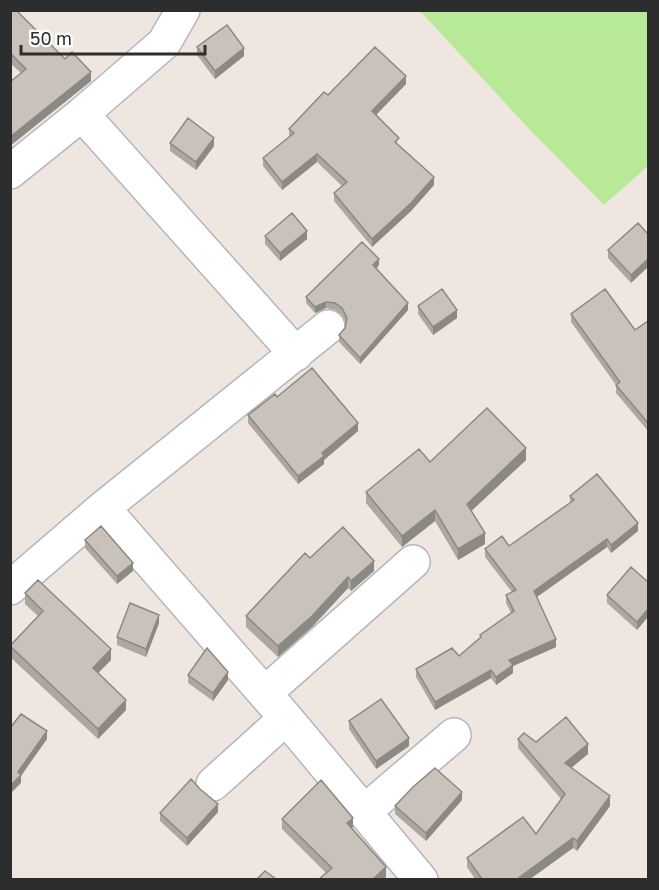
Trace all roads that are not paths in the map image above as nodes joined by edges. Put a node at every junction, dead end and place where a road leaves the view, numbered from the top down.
1 (183, 10) edge
2 (82, 114) junction
3 (10, 172) edge
4 (328, 327) dead end
5 (296, 354) junction
6 (103, 508) junction
7 (413, 562) dead end
8 (10, 588) edge
9 (265, 693) junction
10 (286, 718) junction
11 (454, 735) dead end
12 (213, 784) dead end
13 (364, 812) junction
14 (421, 879) edge

1 - 2 street
2 - 3 street
2 - 5 street
4 - 5 street
5 - 6 street
6 - 8 street
6 - 9 street
7 - 9 street
9 - 10 street
10 - 12 street
10 - 13 street
11 - 13 street
13 - 14 street

